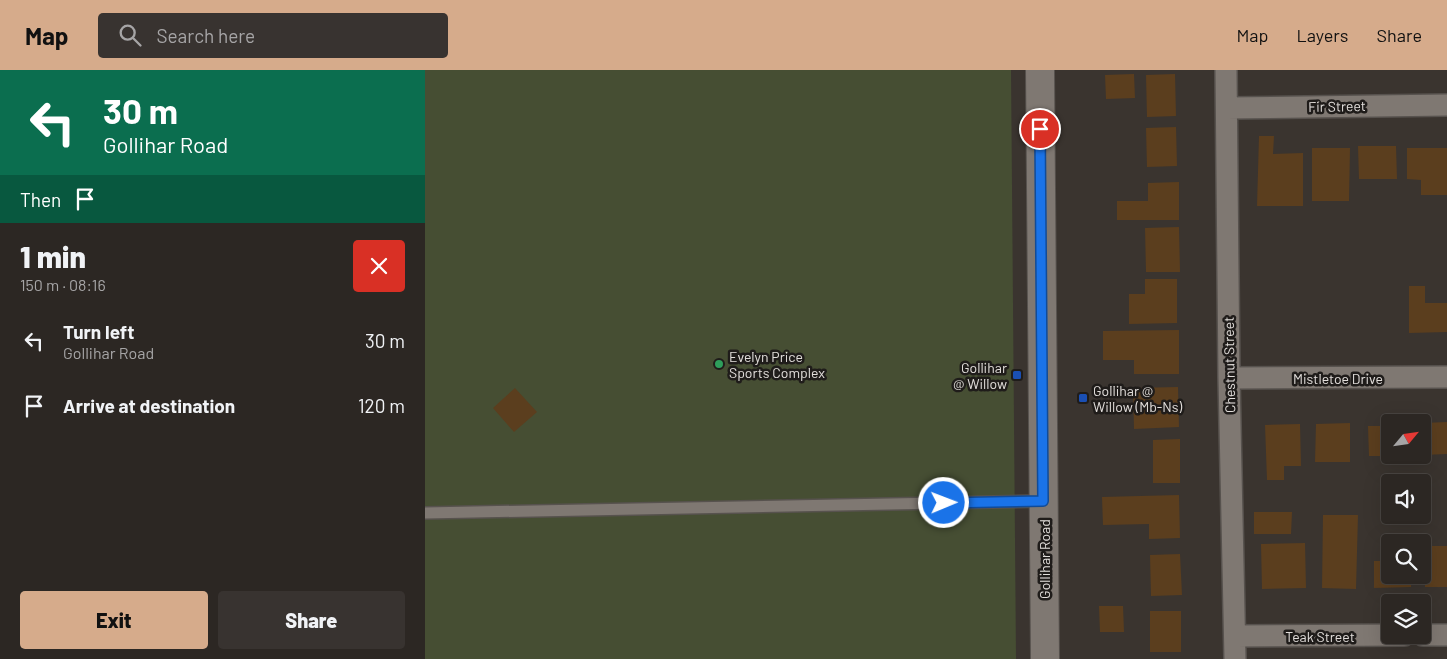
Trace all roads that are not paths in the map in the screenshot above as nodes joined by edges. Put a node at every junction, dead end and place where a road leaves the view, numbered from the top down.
1 (1040, 70) edge
2 (1226, 70) edge
3 (1447, 105) edge
4 (1227, 108) junction
5 (1447, 377) edge
6 (1229, 378) junction
7 (1043, 501) junction
8 (425, 513) edge
9 (1381, 635) edge
10 (1431, 635) edge
11 (1447, 635) edge
12 (1235, 636) junction
13 (1045, 659) edge
14 (1235, 659) edge

1 - 7 main road, Gollihar Road
2 - 4 street, Chestnut Street
3 - 4 street, Fir Street
4 - 6 street, Chestnut Street
5 - 6 street, Mistletoe Drive
6 - 12 street, Chestnut Street
7 - 8 lane
7 - 13 main road, Gollihar Road
9 - 12 street, Teak Street
10 - 11 street
12 - 14 street, Chestnut Street

